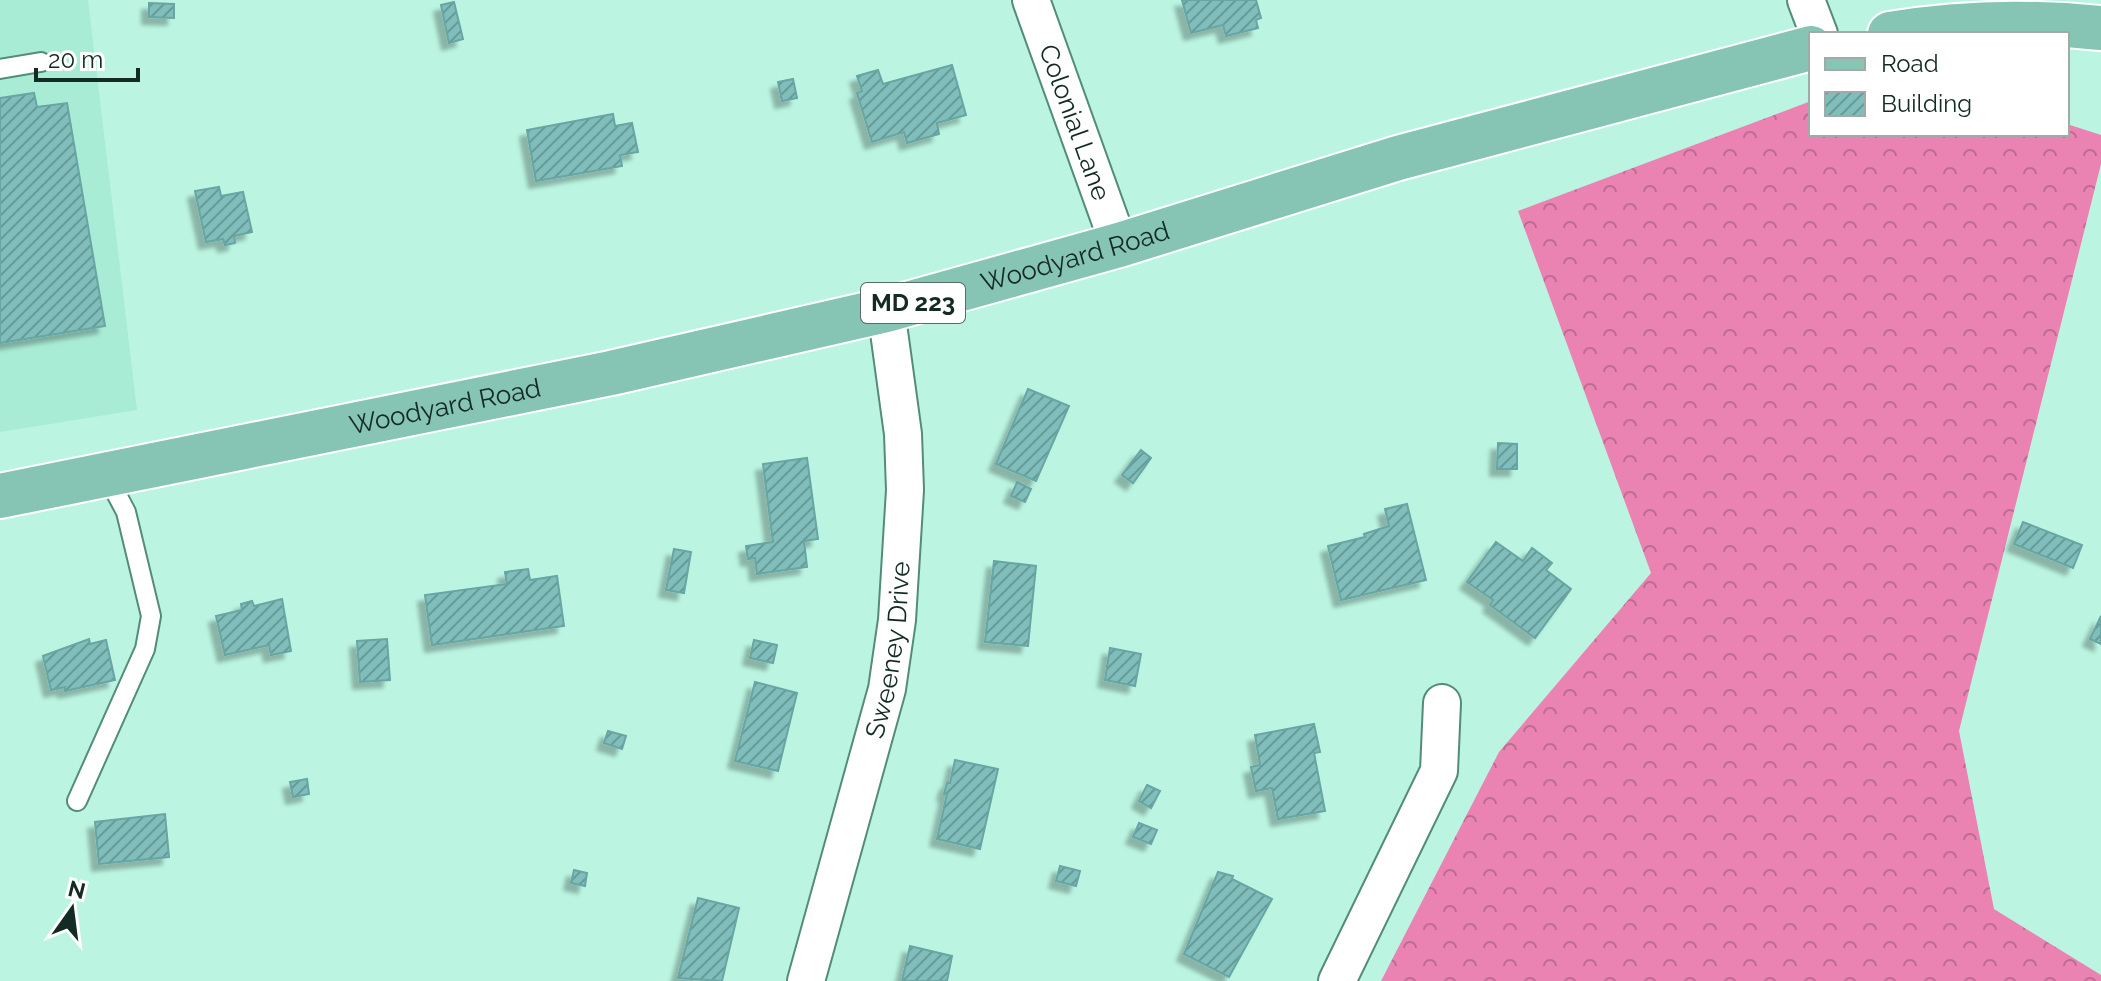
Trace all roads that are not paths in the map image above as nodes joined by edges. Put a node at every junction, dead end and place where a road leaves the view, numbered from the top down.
1 (1031, 0) edge
2 (1806, 0) edge
3 (2101, 28) edge
4 (1818, 32) edge
5 (1906, 32) edge
6 (1809, 49) edge
7 (41, 62) dead end
8 (0, 69) edge
9 (1119, 245) junction
10 (886, 310) junction
11 (106, 474) junction
12 (0, 496) edge
13 (1442, 703) dead end
14 (77, 801) dead end
15 (806, 981) edge
16 (1337, 981) edge

1 - 9 street, Colonial Lane
2 - 4 street
3 - 5 main road
6 - 9 main road, Woodyard Road / MD 223
7 - 8 lane
9 - 10 main road, Woodyard Road / MD 223
10 - 11 main road, Woodyard Road / MD 223
10 - 15 street, Sweeney Drive
11 - 12 main road, Woodyard Road / MD 223
11 - 14 lane
13 - 16 street

